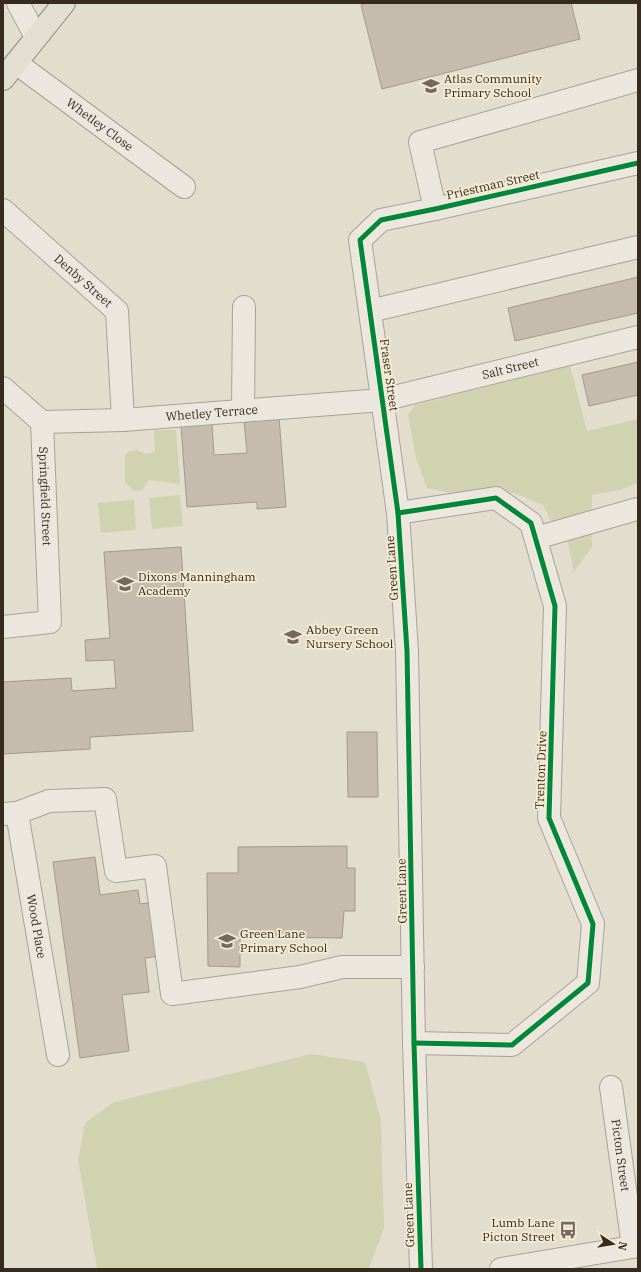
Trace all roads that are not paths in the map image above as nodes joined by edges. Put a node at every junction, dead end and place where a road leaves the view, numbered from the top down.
1 (18, 3) edge
2 (64, 3) edge
3 (36, 37) junction
4 (9, 71) edge
5 (638, 80) edge
6 (638, 163) edge
7 (184, 187) dead end
8 (435, 209) junction
9 (3, 210) edge
10 (360, 240) joint
11 (638, 247) edge
12 (244, 307) dead end
13 (370, 311) junction
14 (638, 337) edge
15 (3, 388) edge
16 (382, 400) junction
17 (243, 411) junction
18 (123, 420) junction
19 (42, 422) junction
20 (637, 509) edge
21 (398, 513) junction
22 (536, 538) junction
23 (3, 627) edge
24 (10, 814) edge
25 (413, 967) junction
26 (414, 1043) junction
27 (58, 1054) dead end
28 (611, 1087) dead end
29 (635, 1247) edge
30 (539, 1266) edge
31 (421, 1269) edge
32 (501, 1269) edge

1 - 3 street
2 - 3 main road
3 - 4 main road
4 - 7 street, Whetley Close
5 - 8 street
6 - 8 street, Priestman Street
8 - 10 street, Priestman Street
9 - 18 street, Denby Street
10 - 13 street, Fraser Street
11 - 13 street
12 - 17 street
13 - 16 street, Fraser Street
14 - 16 street, Salt Street
15 - 19 street
16 - 17 street, Whetley Terrace
16 - 21 street, Fraser Street
17 - 18 street, Whetley Terrace
18 - 19 street, Whetley Terrace
19 - 23 street, Springfield Street
20 - 22 street
21 - 22 street, Trenton Drive
21 - 25 street, Green Lane
22 - 26 street, Trenton Drive
24 - 25 street
24 - 27 street, Wood Place
25 - 26 street, Green Lane
26 - 31 street, Green Lane
28 - 29 street, Picton Street
29 - 30 street
30 - 32 street

